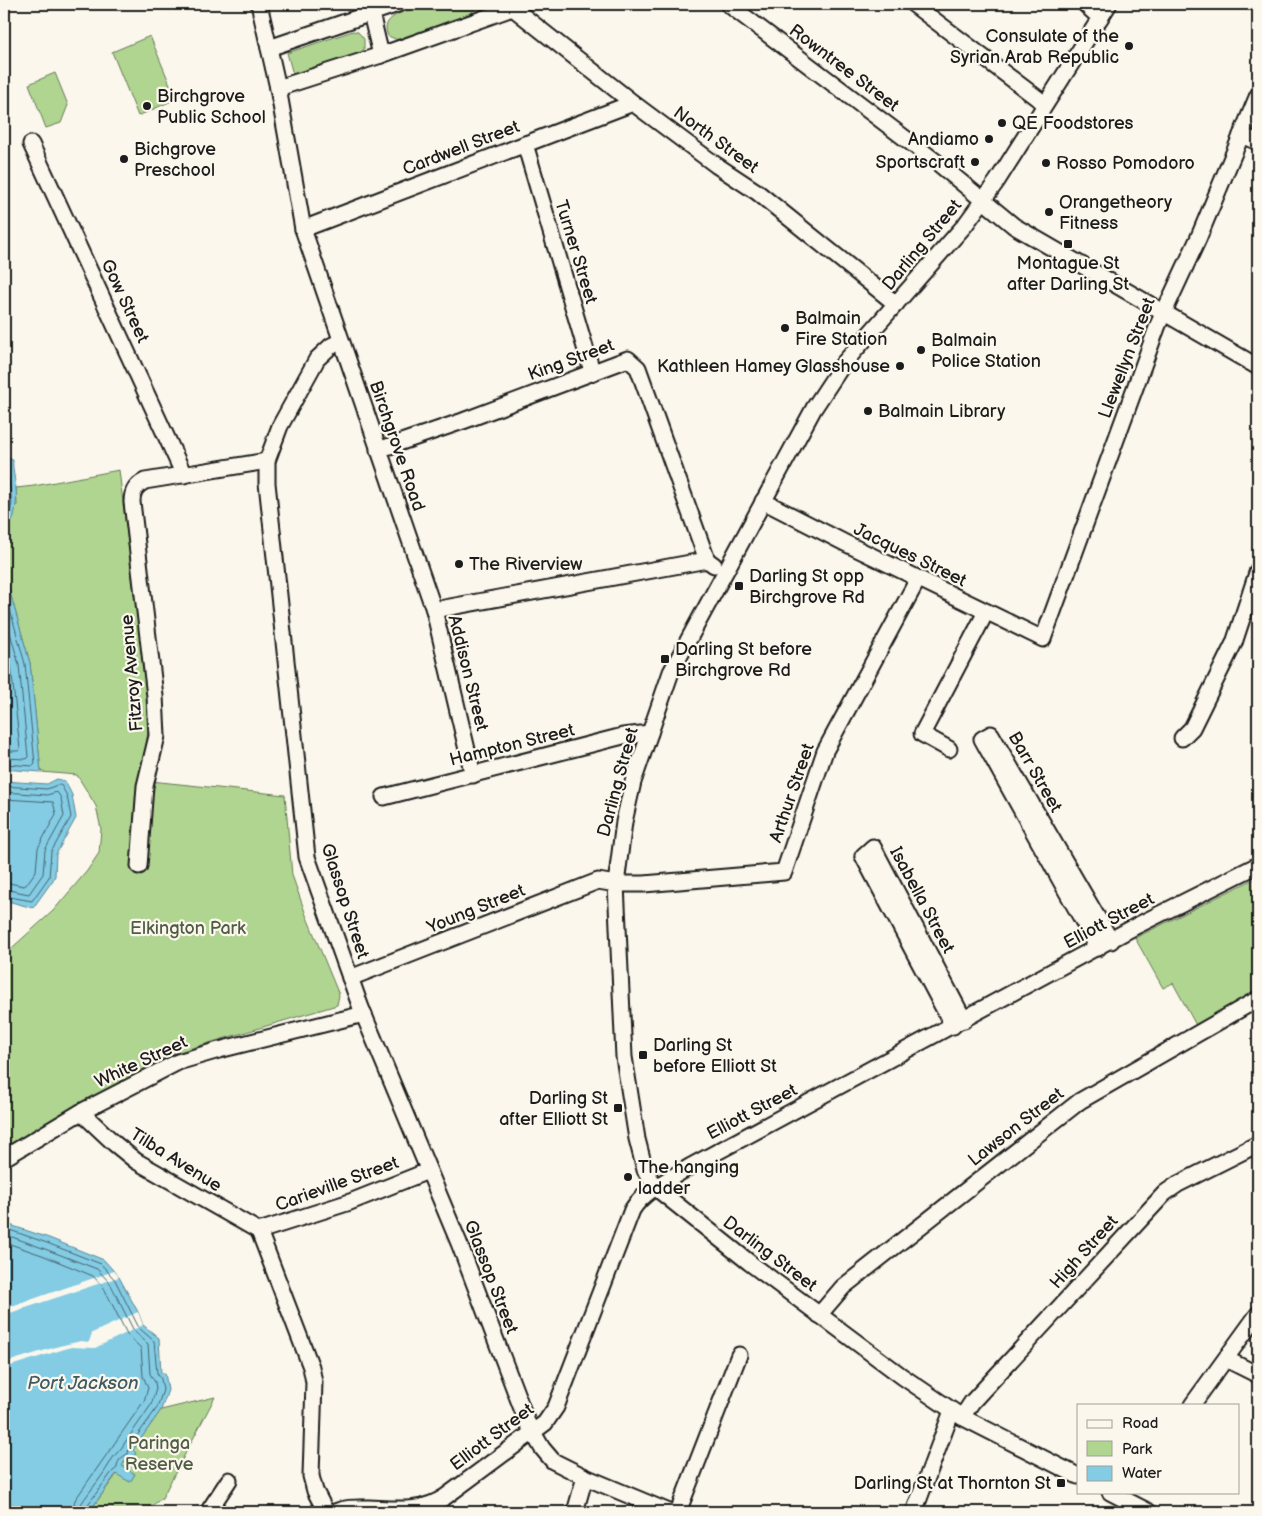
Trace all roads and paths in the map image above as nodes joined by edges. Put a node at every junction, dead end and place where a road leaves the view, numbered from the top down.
1 (258, 4) edge
2 (398, 4) edge
3 (728, 4) edge
4 (913, 4) edge
5 (1085, 4) edge
6 (1109, 4) edge
7 (514, 5) edge
8 (370, 8) edge
9 (1100, 18) junction
10 (269, 48) junction
11 (381, 55) junction
12 (278, 88) junction
13 (1258, 95) edge
14 (633, 103) junction
15 (1046, 104) junction
16 (1241, 135) junction
17 (1258, 142) edge
18 (31, 144) dead end
19 (524, 144) junction
20 (983, 201) junction
21 (303, 229) junction
22 (896, 304) junction
23 (1164, 313) junction
24 (341, 342) junction
25 (1258, 367) edge
26 (592, 371) junction
27 (378, 450) junction
28 (267, 461) junction
29 (184, 474) junction
30 (763, 501) junction
31 (707, 560) junction
32 (1258, 570) edge
33 (726, 571) junction
34 (918, 579) junction
35 (434, 610) junction
36 (986, 612) junction
37 (1043, 639) joint
38 (650, 732) junction
39 (1182, 738) dead end
40 (949, 749) dead end
41 (473, 774) junction
42 (1015, 787) dead end
43 (384, 797) dead end
44 (1258, 865) edge
45 (139, 866) dead end
46 (616, 884) junction
47 (898, 909) dead end
48 (1104, 944) junction
49 (350, 978) junction
50 (1258, 999) edge
51 (364, 1014) junction
52 (958, 1023) junction
53 (81, 1112) junction
54 (1258, 1144) edge
55 (4, 1158) edge
56 (428, 1171) junction
57 (656, 1188) junction
58 (259, 1231) junction
59 (1258, 1314) edge
60 (818, 1315) junction
61 (739, 1355) dead end
62 (1226, 1359) junction
63 (1258, 1374) edge
64 (1193, 1404) edge
65 (957, 1414) junction
66 (534, 1432) junction
67 (1077, 1475) edge
68 (585, 1477) junction
69 (229, 1480) dead end
70 (1113, 1494) edge
71 (1125, 1502) edge
72 (373, 1510) edge
73 (208, 1512) edge
74 (326, 1512) edge
75 (335, 1512) edge
76 (575, 1512) edge
77 (669, 1512) edge
78 (678, 1512) edge
79 (914, 1512) edge
80 (1149, 1512) edge

1 - 10 street, Birchgrove Road
2 - 8 street
3 - 20 street, Rowntree Street
4 - 15 street
5 - 9 street
6 - 9 street, Darling Street
7 - 11 street
7 - 14 street, North Street
8 - 10 street
8 - 11 street
9 - 15 street, Darling Street
10 - 12 street, Birchgrove Road
11 - 12 street
12 - 21 street, Birchgrove Road
13 - 16 street, Llewellyn Street
14 - 19 street, Cardwell Street
14 - 22 street, North Street
15 - 20 street, Darling Street
16 - 17 street
16 - 23 street, Llewellyn Street
18 - 29 street, Gow Street
19 - 21 street, Cardwell Street
19 - 26 street, Turner Street
20 - 22 street, Darling Street
20 - 23 street, Rowntree Street
21 - 24 street, Birchgrove Road
22 - 30 street, Darling Street
23 - 25 street, Rowntree Street
23 - 37 street, Llewellyn Street
24 - 27 street, Birchgrove Road
24 - 28 street, Glassop Street
26 - 27 street, King Street
26 - 31 street, King Street
27 - 35 street, Birchgrove Road
28 - 29 street
28 - 49 street, Glassop Street
29 - 45 street, Fitzroy Avenue
30 - 33 street, Darling Street
30 - 34 street, Jacques Street
31 - 33 street
31 - 35 street
32 - 39 street
33 - 38 street, Darling Street
34 - 36 street, Jacques Street
34 - 46 street, Arthur Street
35 - 41 street, Addison Street
36 - 37 street, Jacques Street
36 - 40 street
38 - 41 street, Hampton Street
38 - 46 street, Darling Street
41 - 43 street, Hampton Street
42 - 48 street, Barr Street
44 - 48 street, Elliott Street
46 - 49 street, Young Street
46 - 57 street, Darling Street
47 - 52 street, Isabella Street
48 - 52 street, Elliott Street
49 - 51 street, Glassop Street
50 - 60 street, Lawson Street
51 - 53 street, White Street
51 - 56 street, Glassop Street
52 - 57 street, Elliott Street
53 - 55 street, White Street
53 - 58 street, Tilba Avenue
54 - 65 street, High Street
56 - 58 street, Carieville Street
56 - 66 street, Glassop Street
57 - 60 street, Darling Street
57 - 66 street, Elliott Street
58 - 74 street
59 - 62 street
60 - 65 street, Darling Street
61 - 78 street
62 - 63 street
62 - 64 street
65 - 67 street, Darling Street
65 - 79 street, High Street
66 - 68 street, Glassop Street
66 - 72 street, Elliott Street
68 - 76 street
68 - 77 street, Glassop Street
69 - 73 street
70 - 71 street
71 - 80 street
72 - 75 street, Elliott Street

